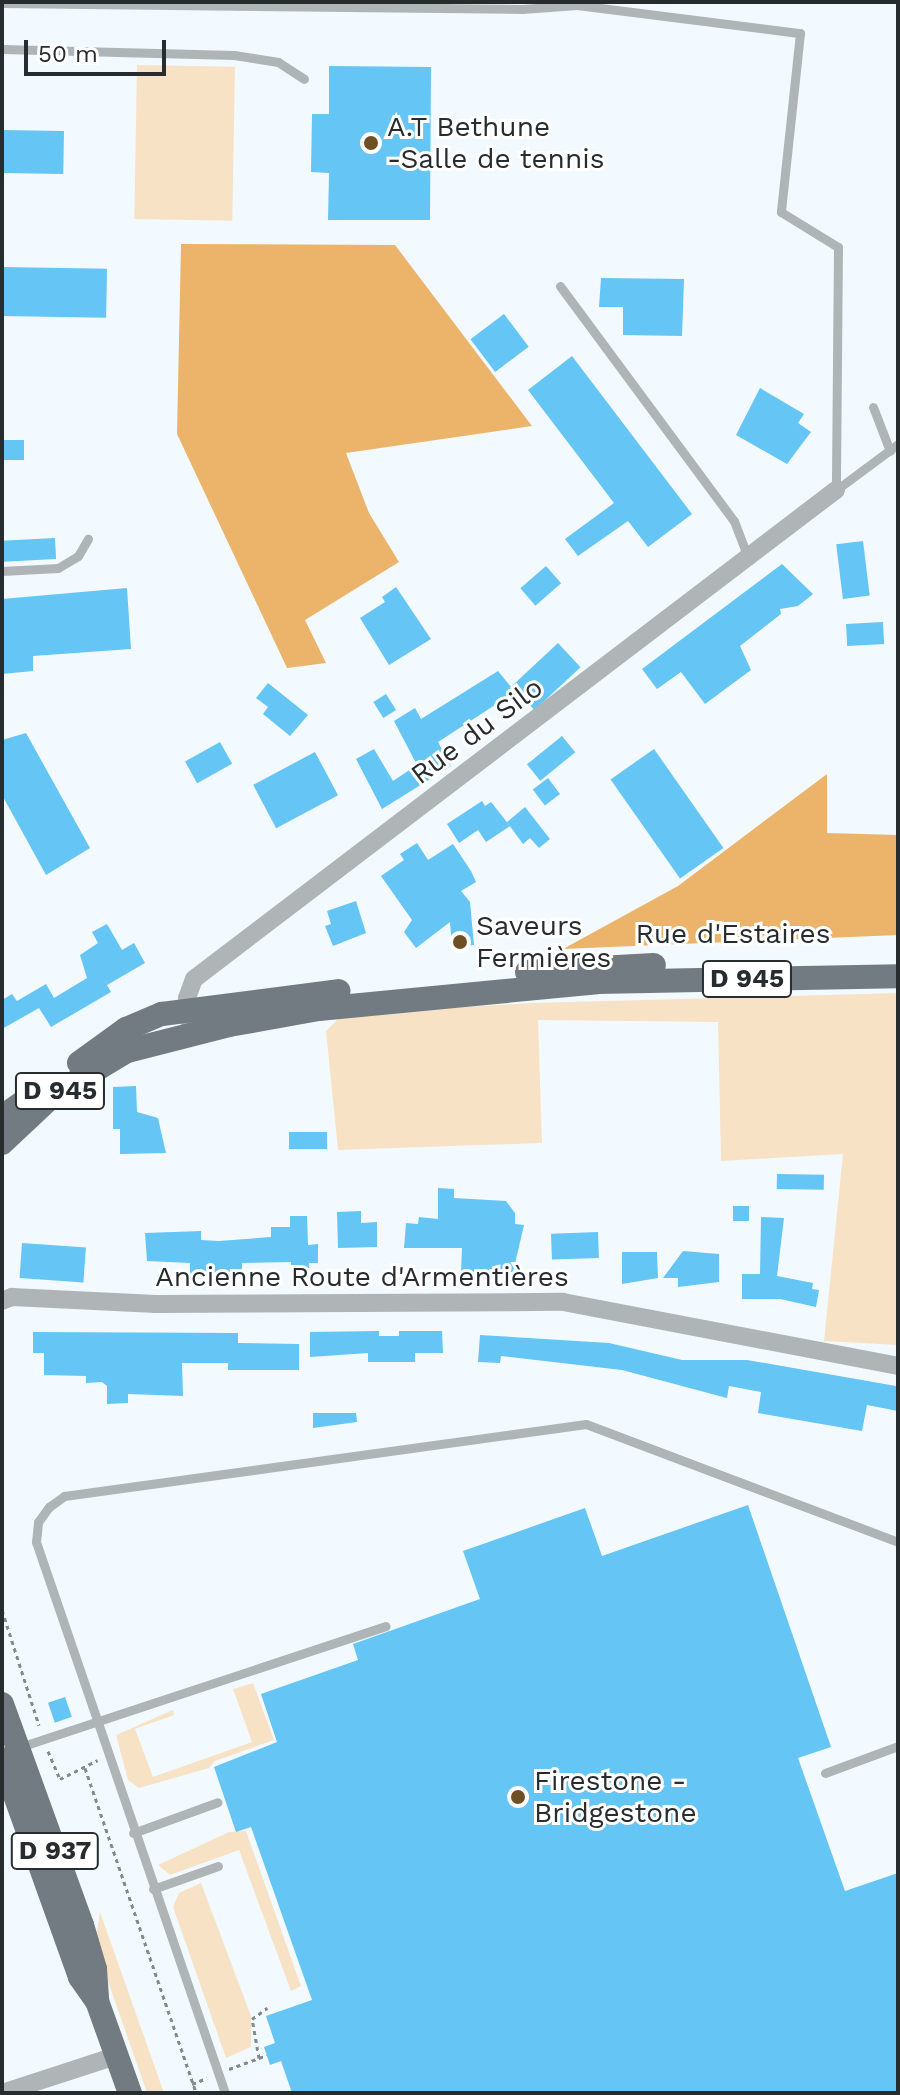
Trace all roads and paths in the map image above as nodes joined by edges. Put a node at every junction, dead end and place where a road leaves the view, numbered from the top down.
1 (2, 3) edge
2 (2, 49) edge
3 (304, 79) dead end
4 (560, 286) dead end
5 (873, 407) dead end
6 (894, 448) edge
7 (836, 490) junction
8 (88, 539) dead end
9 (748, 558) junction
10 (2, 571) edge
11 (898, 962) edge
12 (898, 976) edge
13 (187, 1008) junction
14 (191, 1033) junction
15 (2, 1117) edge
16 (2, 1143) edge
17 (8, 1296) edge
18 (898, 1366) edge
19 (898, 1542) edge
20 (2, 1610) edge
21 (385, 1626) dead end
22 (2, 1704) edge
23 (94, 1723) junction
24 (43, 1740) junction
25 (898, 1746) edge
26 (7, 1754) edge
27 (105, 1755) junction
28 (85, 1768) junction
29 (825, 1773) dead end
30 (218, 1802) dead end
31 (133, 1833) junction
32 (218, 1866) dead end
33 (153, 1889) junction
34 (267, 2008) dead end
35 (116, 2056) junction
36 (259, 2058) dead end
37 (2, 2093) edge
38 (130, 2093) edge
39 (196, 2093) edge
40 (225, 2093) edge

1 - 7 lane
2 - 3 lane
4 - 9 lane
5 - 6 lane
6 - 7 lane
7 - 9 street, Rue du Silo
8 - 10 lane
9 - 13 street, Rue du Silo
11 - 13 main road, Rue d'Estaires / D 945
12 - 14 main road, D 945
13 - 14 street
13 - 15 main road, D 945
14 - 16 main road, D 945
17 - 18 street, Ancienne Route d'Armentières
19 - 23 lane
20 - 24 path
21 - 23 lane
22 - 26 main road, D 937
23 - 24 lane
23 - 27 lane
24 - 26 lane
24 - 28 path
25 - 29 lane
26 - 35 main road, D 937
27 - 28 path
27 - 31 lane
28 - 39 path
30 - 31 lane
31 - 33 lane
32 - 33 lane
33 - 40 lane
34 - 36 path
35 - 37 street
35 - 38 main road, D 937

